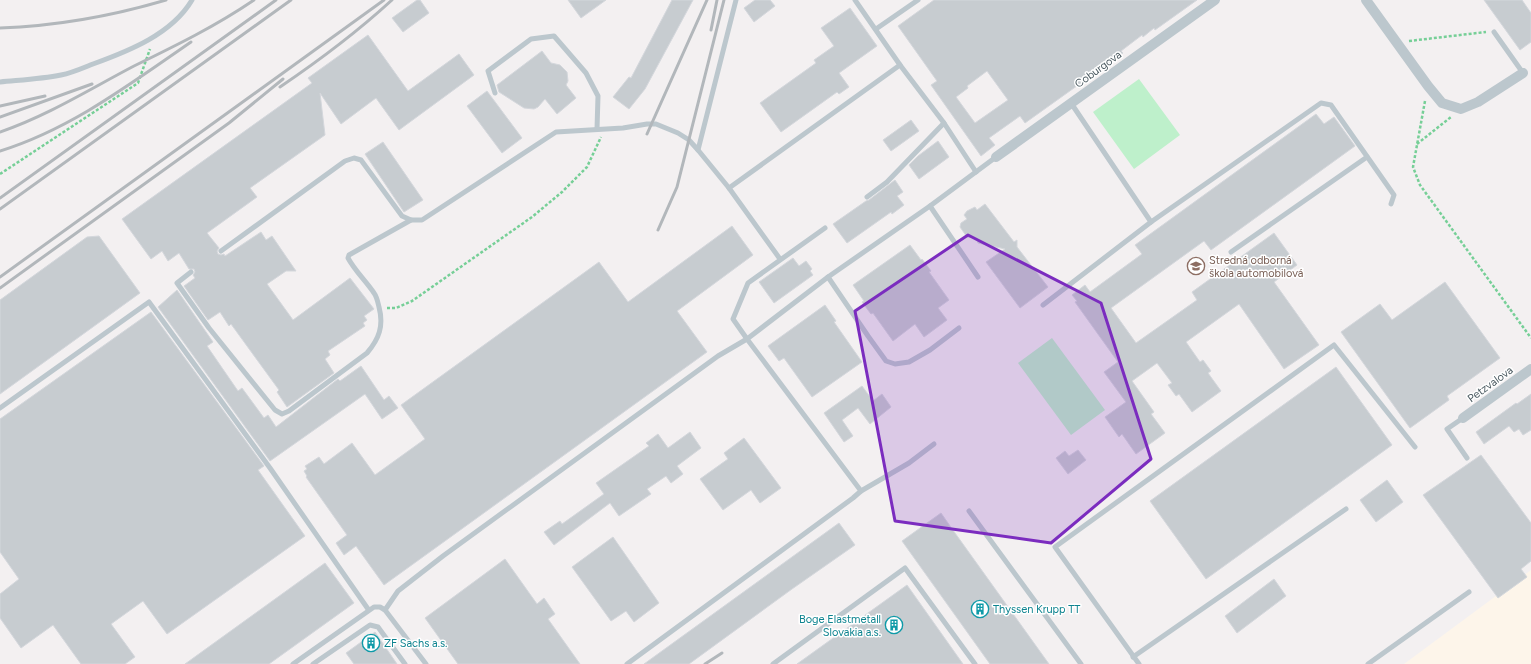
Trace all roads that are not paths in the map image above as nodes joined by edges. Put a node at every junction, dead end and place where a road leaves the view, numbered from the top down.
1 (192, 0) edge
2 (736, 0) edge
3 (855, 0) edge
4 (918, 0) edge
5 (1214, 0) edge
6 (1366, 0) edge
7 (876, 29) junction
8 (1494, 32) road end
9 (900, 65) junction
10 (1522, 73) joint
11 (0, 82) edge
12 (495, 93) dead end
13 (1071, 103) junction
14 (944, 123) junction
15 (597, 129) junction
16 (698, 150) junction
17 (1367, 157) junction
18 (996, 158) joint
19 (976, 172) junction
20 (729, 188) junction
21 (867, 197) dead end
22 (1391, 204) dead end
23 (930, 206) junction
24 (411, 220) junction
25 (1151, 222) junction
26 (825, 228) dead end
27 (221, 251) dead end
28 (1231, 252) dead end
29 (780, 259) junction
30 (191, 272) dead end
31 (828, 277) junction
32 (978, 277) dead end
33 (1043, 306) dead end
34 (959, 328) dead end
35 (747, 339) junction
36 (1531, 369) edge
37 (0, 408) edge
38 (1463, 418) joint
39 (934, 444) dead end
40 (1415, 447) dead end
41 (1467, 458) dead end
42 (861, 491) junction
43 (1346, 509) dead end
44 (969, 511) dead end
45 (1469, 592) dead end
46 (368, 609) junction
47 (386, 610) junction
48 (1133, 657) junction
49 (293, 664) edge
50 (313, 664) edge
51 (405, 664) edge
52 (426, 664) edge
53 (627, 664) edge
54 (773, 664) edge
55 (975, 664) edge
56 (1082, 664) edge
57 (1139, 664) edge
58 (1368, 664) edge

1 - 11 lane
2 - 16 lane
3 - 7 lane
4 - 7 lane
5 - 13 street, Coburgova
6 - 10 street
7 - 9 lane
8 - 10 lane
9 - 14 lane
9 - 20 lane
12 - 15 lane
13 - 18 street, Coburgova
13 - 25 lane
14 - 19 lane
14 - 21 lane
15 - 16 lane
15 - 24 lane
16 - 20 lane
17 - 22 lane
17 - 25 lane
17 - 28 lane
18 - 19 lane
19 - 23 lane
20 - 29 lane
23 - 31 lane
23 - 32 lane
24 - 27 lane
24 - 30 lane
25 - 33 lane
26 - 29 lane
29 - 35 lane
31 - 34 lane
31 - 35 lane
35 - 42 lane
35 - 47 lane
36 - 38 street, Petzvalova
37 - 46 lane
38 - 41 lane
39 - 42 lane
40 - 48 lane
42 - 53 lane
43 - 48 lane
44 - 56 lane
45 - 58 lane
46 - 47 lane
46 - 49 lane
47 - 52 lane
48 - 57 lane
50 - 51 lane
54 - 55 lane

